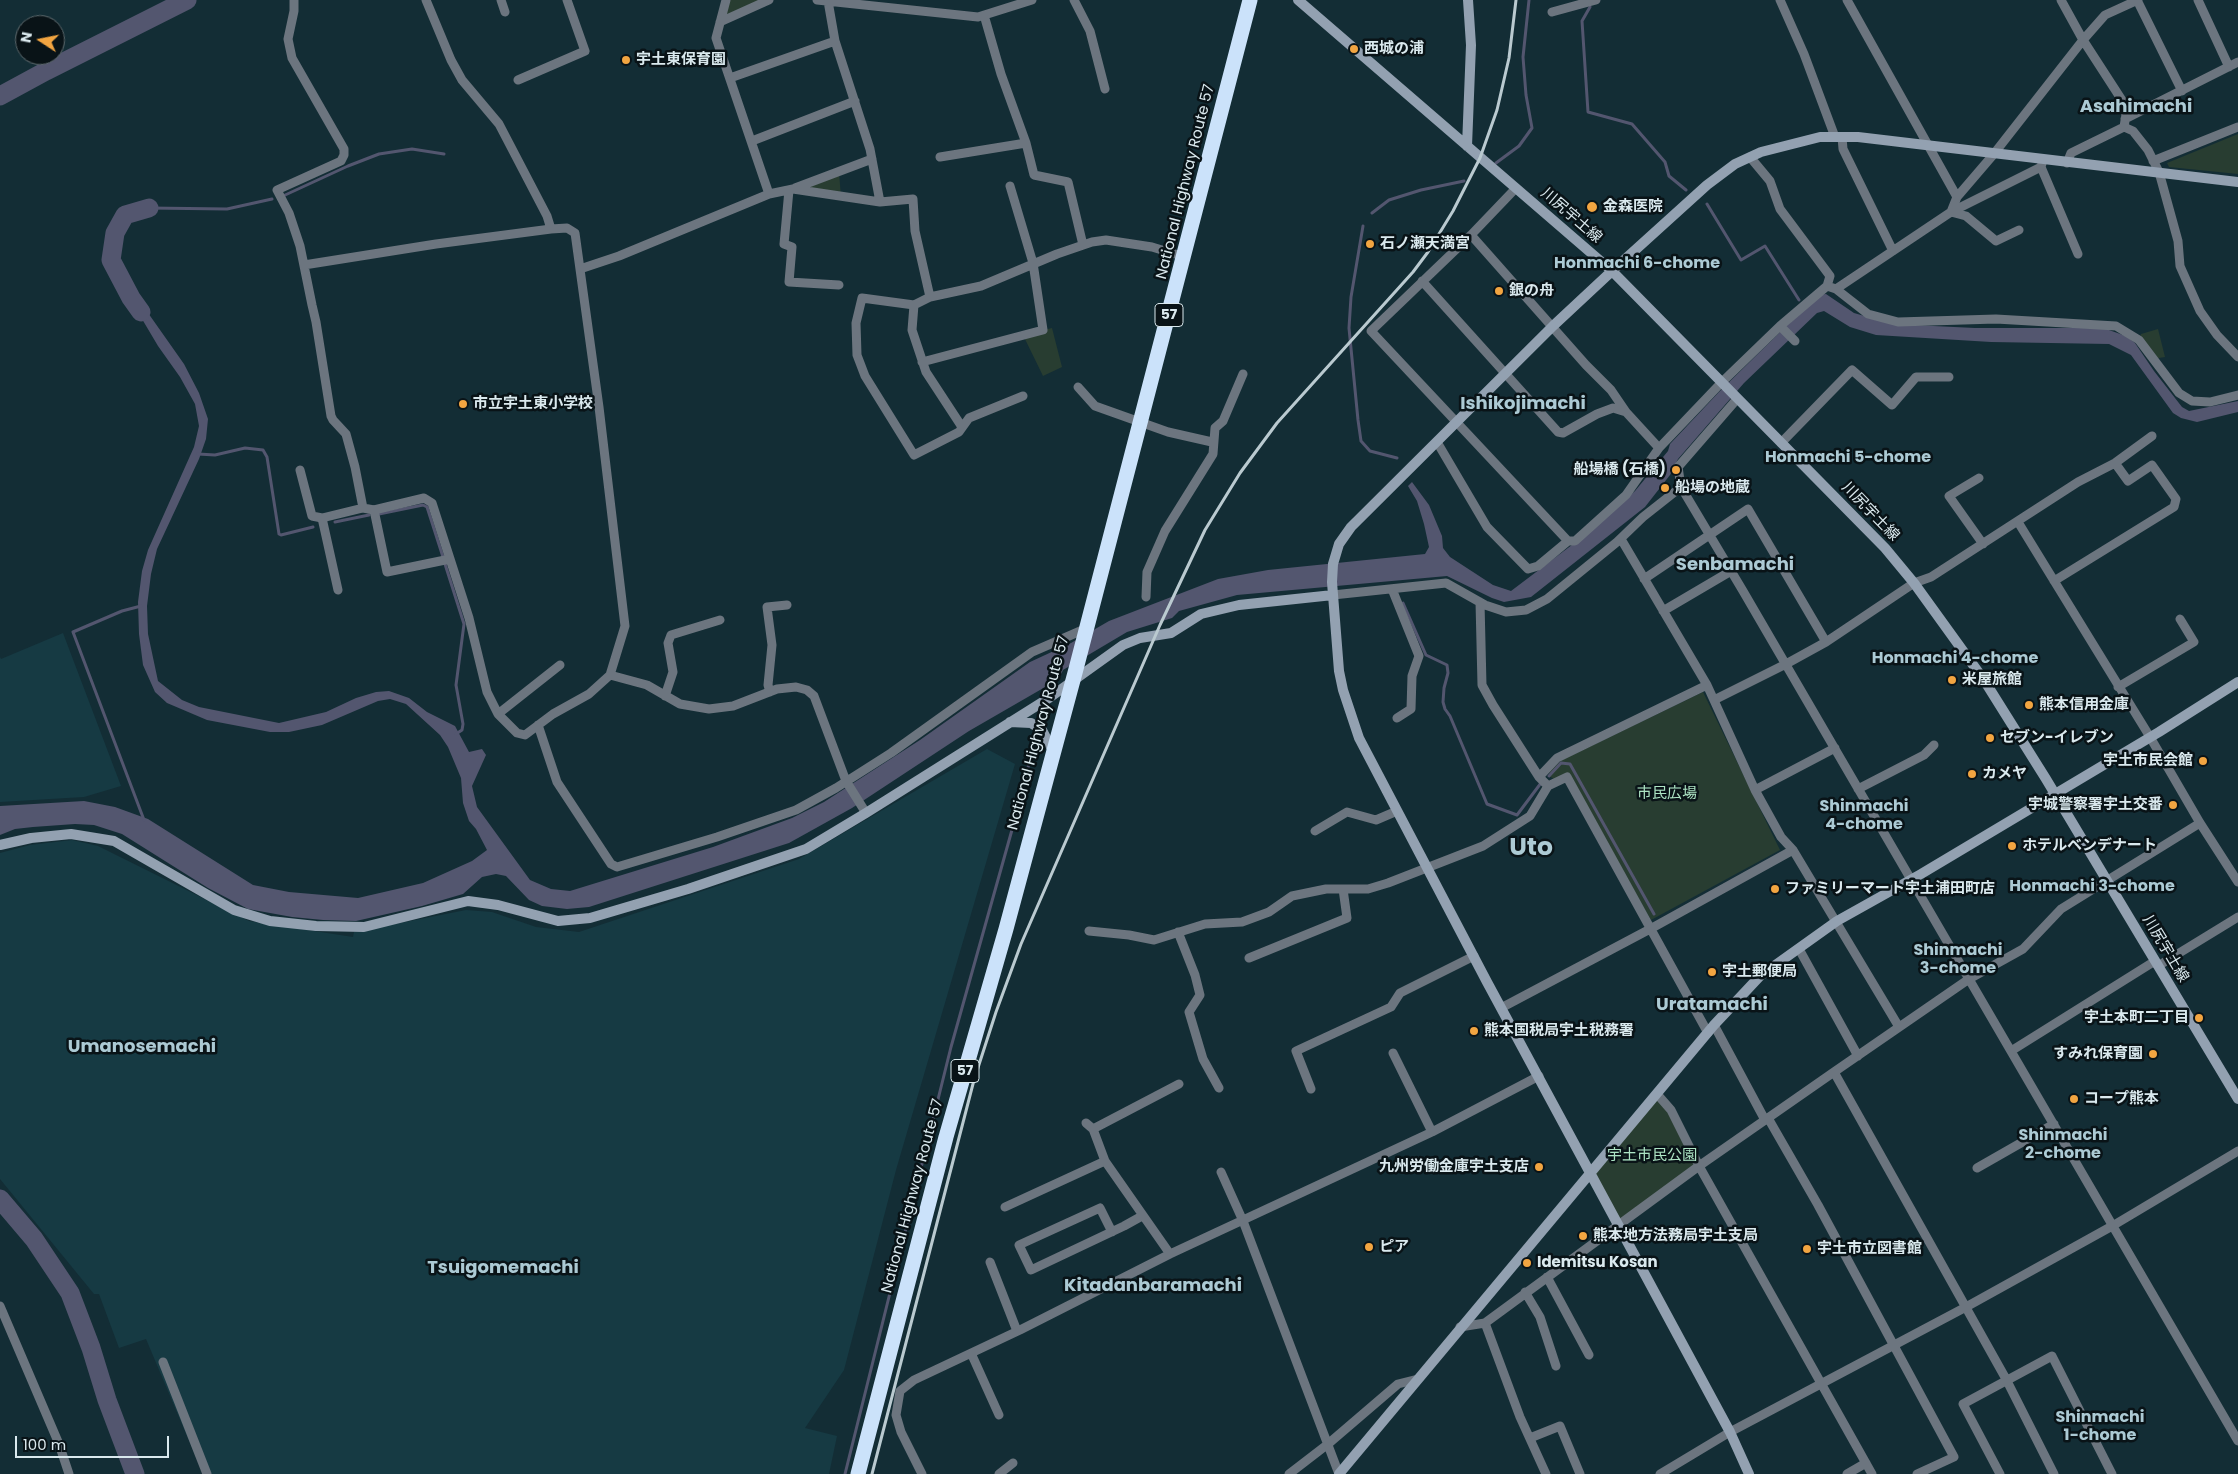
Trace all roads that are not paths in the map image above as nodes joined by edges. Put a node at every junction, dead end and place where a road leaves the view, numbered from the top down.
1 (294, 0) edge
2 (426, 0) edge
3 (500, 0) edge
4 (568, 0) edge
5 (726, 0) edge
6 (769, 0) edge
7 (816, 0) edge
8 (1032, 0) edge
9 (1074, 0) edge
10 (1250, 0) edge
11 (1298, 0) edge
12 (1468, 0) edge
13 (1596, 0) edge
14 (1780, 0) edge
15 (1847, 0) edge
16 (2061, 0) edge
17 (2138, 0) edge
18 (2198, 0) edge
19 (828, 2) junction
20 (506, 12) dead end
21 (1552, 12) dead end
22 (984, 15) junction
23 (720, 22) junction
24 (2083, 40) junction
25 (836, 41) junction
26 (2238, 62) edge
27 (2229, 67) junction
28 (730, 78) junction
29 (518, 80) dead end
30 (1105, 90) dead end
31 (2182, 91) junction
32 (855, 101) junction
33 (2124, 123) junction
34 (2238, 127) edge
35 (1839, 137) junction
36 (752, 141) junction
37 (1026, 143) junction
38 (1467, 146) junction
39 (1928, 146) junction
40 (1993, 154) junction
41 (940, 157) dead end
42 (1750, 157) junction
43 (872, 159) junction
44 (2153, 161) junction
45 (2067, 163) junction
46 (2042, 164) junction
47 (2159, 172) junction
48 (2238, 182) edge
49 (1010, 186) dead end
50 (1516, 188) junction
51 (791, 190) junction
52 (769, 194) junction
53 (1957, 197) junction
54 (880, 202) junction
55 (1951, 212) junction
56 (550, 229) junction
57 (2019, 230) dead end
58 (1471, 235) junction
59 (1084, 245) junction
60 (1893, 251) junction
61 (2078, 254) dead end
62 (1185, 257) junction
63 (1033, 263) junction
64 (304, 265) junction
65 (580, 269) junction
66 (1612, 271) junction
67 (1422, 281) junction
68 (839, 285) dead end
69 (1827, 286) junction
70 (1836, 289) junction
71 (930, 297) junction
72 (914, 305) junction
73 (1553, 326) junction
74 (1780, 326) junction
75 (1795, 341) dead end
76 (2238, 357) edge
77 (922, 362) junction
78 (1507, 373) junction
79 (1243, 374) dead end
80 (1949, 377) dead end
81 (1722, 384) junction
82 (1078, 387) dead end
83 (2238, 395) edge
84 (1023, 396) dead end
85 (1736, 398) junction
86 (1626, 412) junction
87 (1140, 422) junction
88 (1458, 422) junction
89 (962, 427) junction
90 (2152, 436) dead end
91 (1212, 442) junction
92 (1437, 442) junction
93 (1781, 443) junction
94 (1659, 448) junction
95 (2115, 462) junction
96 (300, 470) dead end
97 (1978, 478) dead end
98 (1681, 487) junction
99 (363, 508) junction
100 (374, 510) junction
101 (322, 518) junction
102 (2018, 522) junction
103 (1710, 535) junction
104 (1621, 539) junction
105 (1568, 541) junction
106 (1983, 544) junction
107 (450, 559) junction
108 (1731, 571) junction
109 (1644, 579) junction
110 (2054, 581) junction
111 (1914, 583) junction
112 (1392, 589) junction
113 (338, 590) dead end
114 (1333, 596) junction
115 (1146, 598) dead end
116 (1480, 602) junction
117 (787, 605) dead end
118 (1663, 611) junction
119 (2180, 619) dead end
120 (720, 620) dead end
121 (1085, 629) junction
122 (1826, 642) junction
123 (1786, 664) junction
124 (560, 665) dead end
125 (610, 675) junction
126 (1074, 675) junction
127 (2238, 682) edge
128 (1707, 685) junction
129 (2118, 687) junction
130 (770, 692) junction
131 (665, 696) junction
132 (1714, 700) junction
133 (498, 714) junction
134 (1397, 718) dead end
135 (1010, 722) junction
136 (538, 725) junction
137 (2150, 737) junction
138 (1934, 746) dead end
139 (1835, 748) junction
140 (1053, 751) junction
141 (1539, 777) junction
142 (847, 782) junction
143 (1548, 786) junction
144 (1858, 789) junction
145 (1754, 790) junction
146 (2054, 794) junction
147 (864, 810) junction
148 (1398, 811) junction
149 (2200, 823) junction
150 (1315, 831) dead end
151 (0, 846) edge
152 (1793, 850) junction
153 (1428, 869) junction
154 (1910, 880) junction
155 (2106, 881) junction
156 (2238, 882) edge
157 (1343, 889) junction
158 (2238, 917) edge
159 (1837, 921) junction
160 (1652, 928) junction
161 (1089, 931) dead end
162 (1178, 932) junction
163 (1799, 949) junction
164 (1474, 956) junction
165 (1249, 958) dead end
166 (2156, 964) junction
167 (1969, 979) junction
168 (1501, 1008) junction
169 (1900, 1027) junction
170 (1711, 1029) junction
171 (2011, 1051) junction
172 (1394, 1052) dead end
173 (1858, 1056) junction
174 (1834, 1072) junction
175 (1539, 1076) junction
176 (1179, 1084) dead end
177 (1219, 1088) dead end
178 (1311, 1089) dead end
179 (1657, 1094) junction
180 (2238, 1098) edge
181 (1767, 1119) junction
182 (2054, 1124) junction
183 (1432, 1132) junction
184 (2238, 1151) edge
185 (1105, 1162) junction
186 (1699, 1166) junction
187 (1977, 1168) dead end
188 (1221, 1172) dead end
189 (1590, 1174) junction
190 (1005, 1207) dead end
191 (1142, 1216) junction
192 (1243, 1221) junction
193 (2114, 1225) junction
194 (1619, 1226) junction
195 (1112, 1232) junction
196 (1170, 1254) junction
197 (990, 1262) dead end
198 (1547, 1277) junction
199 (1525, 1292) junction
200 (0, 1306) edge
201 (1966, 1307) junction
202 (1486, 1323) junction
203 (1460, 1327) junction
204 (1017, 1331) junction
205 (1893, 1345) junction
206 (971, 1352) junction
207 (1589, 1355) dead end
208 (163, 1362) dead end
209 (1556, 1366) dead end
210 (1418, 1379) junction
211 (2006, 1379) junction
212 (1821, 1382) junction
213 (1000, 1415) dead end
214 (1730, 1432) junction
215 (1530, 1438) junction
216 (2238, 1441) edge
217 (1328, 1444) junction
218 (1013, 1463) dead end
219 (1866, 1463) junction
220 (69, 1474) edge
221 (207, 1474) edge
222 (858, 1474) edge
223 (922, 1474) edge
224 (998, 1474) edge
225 (1289, 1474) edge
226 (1339, 1474) edge
227 (1546, 1474) edge
228 (1580, 1474) edge
229 (1660, 1474) edge
230 (1749, 1474) edge
231 (1847, 1474) edge
232 (1872, 1474) edge
233 (1917, 1474) edge
234 (2000, 1474) edge
235 (2054, 1474) edge
236 (2112, 1474) edge

1 - 64 street
2 - 56 street
3 - 20 street
4 - 29 street
5 - 23 street
6 - 23 street
7 - 19 street
8 - 22 street
9 - 30 street
10 - 62 highway, National Highway Route 57 / 57
11 - 38 street, 川尻宇土線
12 - 38 street
13 - 21 street
14 - 35 street
15 - 39 street
16 - 24 street
17 - 24 street
17 - 31 street
18 - 27 street
19 - 22 street
19 - 25 street
22 - 37 street
23 - 28 street
24 - 33 street
24 - 40 street
25 - 28 street
25 - 32 street
26 - 27 street
27 - 31 street
28 - 36 street
31 - 33 street
32 - 36 street
32 - 43 street
33 - 44 street
33 - 45 street
34 - 44 street
35 - 39 street
35 - 42 street
35 - 60 street
36 - 52 street
37 - 41 street
37 - 59 street
38 - 50 street, 川尻宇土線
39 - 40 street
39 - 53 street
40 - 46 street
40 - 53 street
42 - 66 street
42 - 69 street
43 - 51 street
43 - 54 street
44 - 47 street
45 - 46 street
45 - 47 street
46 - 55 street
46 - 61 street
47 - 48 street
47 - 76 street
49 - 63 street
50 - 58 street
50 - 66 street, 川尻宇土線
51 - 52 street
51 - 54 street
51 - 68 street
52 - 65 street
53 - 55 street
54 - 71 street
55 - 57 street
55 - 60 street
56 - 64 street
56 - 65 street
58 - 67 street
58 - 73 street
59 - 62 street
59 - 63 street
60 - 70 street
62 - 87 highway, National Highway Route 57 / 57
63 - 71 street
63 - 77 street
64 - 99 street
65 - 125 street
66 - 73 street
66 - 81 street, 川尻宇土線
67 - 78 street
67 - 88 street
69 - 70 street
69 - 74 street
70 - 83 street
71 - 72 street
72 - 77 street
72 - 89 street
73 - 78 street
73 - 86 street
74 - 75 street
74 - 81 street
77 - 89 street
78 - 86 street
78 - 88 street
79 - 91 street
80 - 93 street
81 - 85 street, 川尻宇土線
81 - 94 street
82 - 87 street
84 - 89 street
85 - 93 street, 川尻宇土線
85 - 98 street
86 - 94 street
87 - 91 street
87 - 121 highway, National Highway Route 57 / 57
88 - 92 street
88 - 105 street
90 - 95 street
91 - 115 street
92 - 105 street
92 - 114 street
93 - 111 street, 川尻宇土線
94 - 105 street
95 - 102 street
95 - 110 street
96 - 101 street
97 - 106 street
98 - 103 street
98 - 104 street
99 - 100 street
99 - 101 street
100 - 107 street
100 - 107 street
101 - 113 street
102 - 106 street
102 - 110 street
103 - 108 street
103 - 109 street
103 - 122 street
104 - 109 street
104 - 116 street
106 - 111 street
107 - 133 street
108 - 118 street
108 - 123 street
109 - 118 street
110 - 129 street
111 - 122 street
111 - 146 street, 川尻宇土線
112 - 114 street
112 - 116 street
112 - 134 street
114 - 126 street
114 - 148 street
116 - 141 street
117 - 130 street
118 - 128 street
119 - 129 street
120 - 131 street
121 - 126 highway, National Highway Route 57 / 57
121 - 142 street
122 - 123 street
123 - 132 street
123 - 139 street
124 - 133 street
125 - 131 street
125 - 136 street
126 - 135 street
126 - 140 highway, National Highway Route 57 / 57
127 - 137 street
128 - 132 street
128 - 141 street
129 - 137 street
130 - 131 street
130 - 142 street
132 - 145 street
133 - 136 street
135 - 140 street
135 - 147 street
136 - 142 street
137 - 146 street
137 - 149 street
138 - 144 street
139 - 144 street
139 - 145 street
140 - 222 highway, National Highway Route 57 / 57
141 - 143 street
142 - 147 street
143 - 153 street
143 - 160 street
144 - 154 street
145 - 152 street
146 - 154 street
146 - 155 street, 川尻宇土線
147 - 151 street
148 - 150 street
148 - 153 street
149 - 155 street
149 - 156 street
152 - 159 street
152 - 160 street
153 - 157 street
153 - 164 street
154 - 159 street
154 - 167 street
155 - 166 street, 川尻宇土線
155 - 167 street
157 - 162 street
157 - 165 street
158 - 166 street
159 - 163 street
159 - 169 street
160 - 168 street
160 - 170 street
161 - 162 street
162 - 177 street
163 - 170 street
163 - 173 street
164 - 168 street
164 - 178 street
166 - 171 street
166 - 180 street, 川尻宇土線
167 - 169 street
167 - 171 street
168 - 175 street
169 - 173 street
170 - 179 street
170 - 181 street
171 - 182 street
172 - 183 street
173 - 174 street
174 - 181 street
174 - 201 street
175 - 183 street
175 - 189 street
176 - 185 street
179 - 186 street
179 - 189 street
181 - 186 street
181 - 205 street
182 - 187 street
182 - 193 street
183 - 192 street
184 - 193 street
185 - 190 street
185 - 191 street
186 - 194 street
186 - 212 street
188 - 192 street
189 - 194 street
189 - 203 street
191 - 195 street
191 - 196 street
192 - 196 street
192 - 217 street
193 - 201 street
193 - 216 street
194 - 198 street
194 - 214 street
195 - 195 street
196 - 204 street
197 - 204 street
198 - 199 street
198 - 207 street
199 - 202 street
199 - 209 street
200 - 220 street
201 - 205 street
201 - 211 street
202 - 203 street
202 - 215 street
203 - 210 street
204 - 206 street
205 - 212 street
205 - 233 street
206 - 213 street
206 - 223 street
208 - 221 street
210 - 217 street
210 - 226 street
211 - 234 street
211 - 235 street
211 - 236 street
212 - 214 street
212 - 219 street
214 - 229 street
214 - 230 street
215 - 227 street
215 - 228 street
217 - 225 street
217 - 226 street
218 - 224 street
219 - 231 street
219 - 232 street

